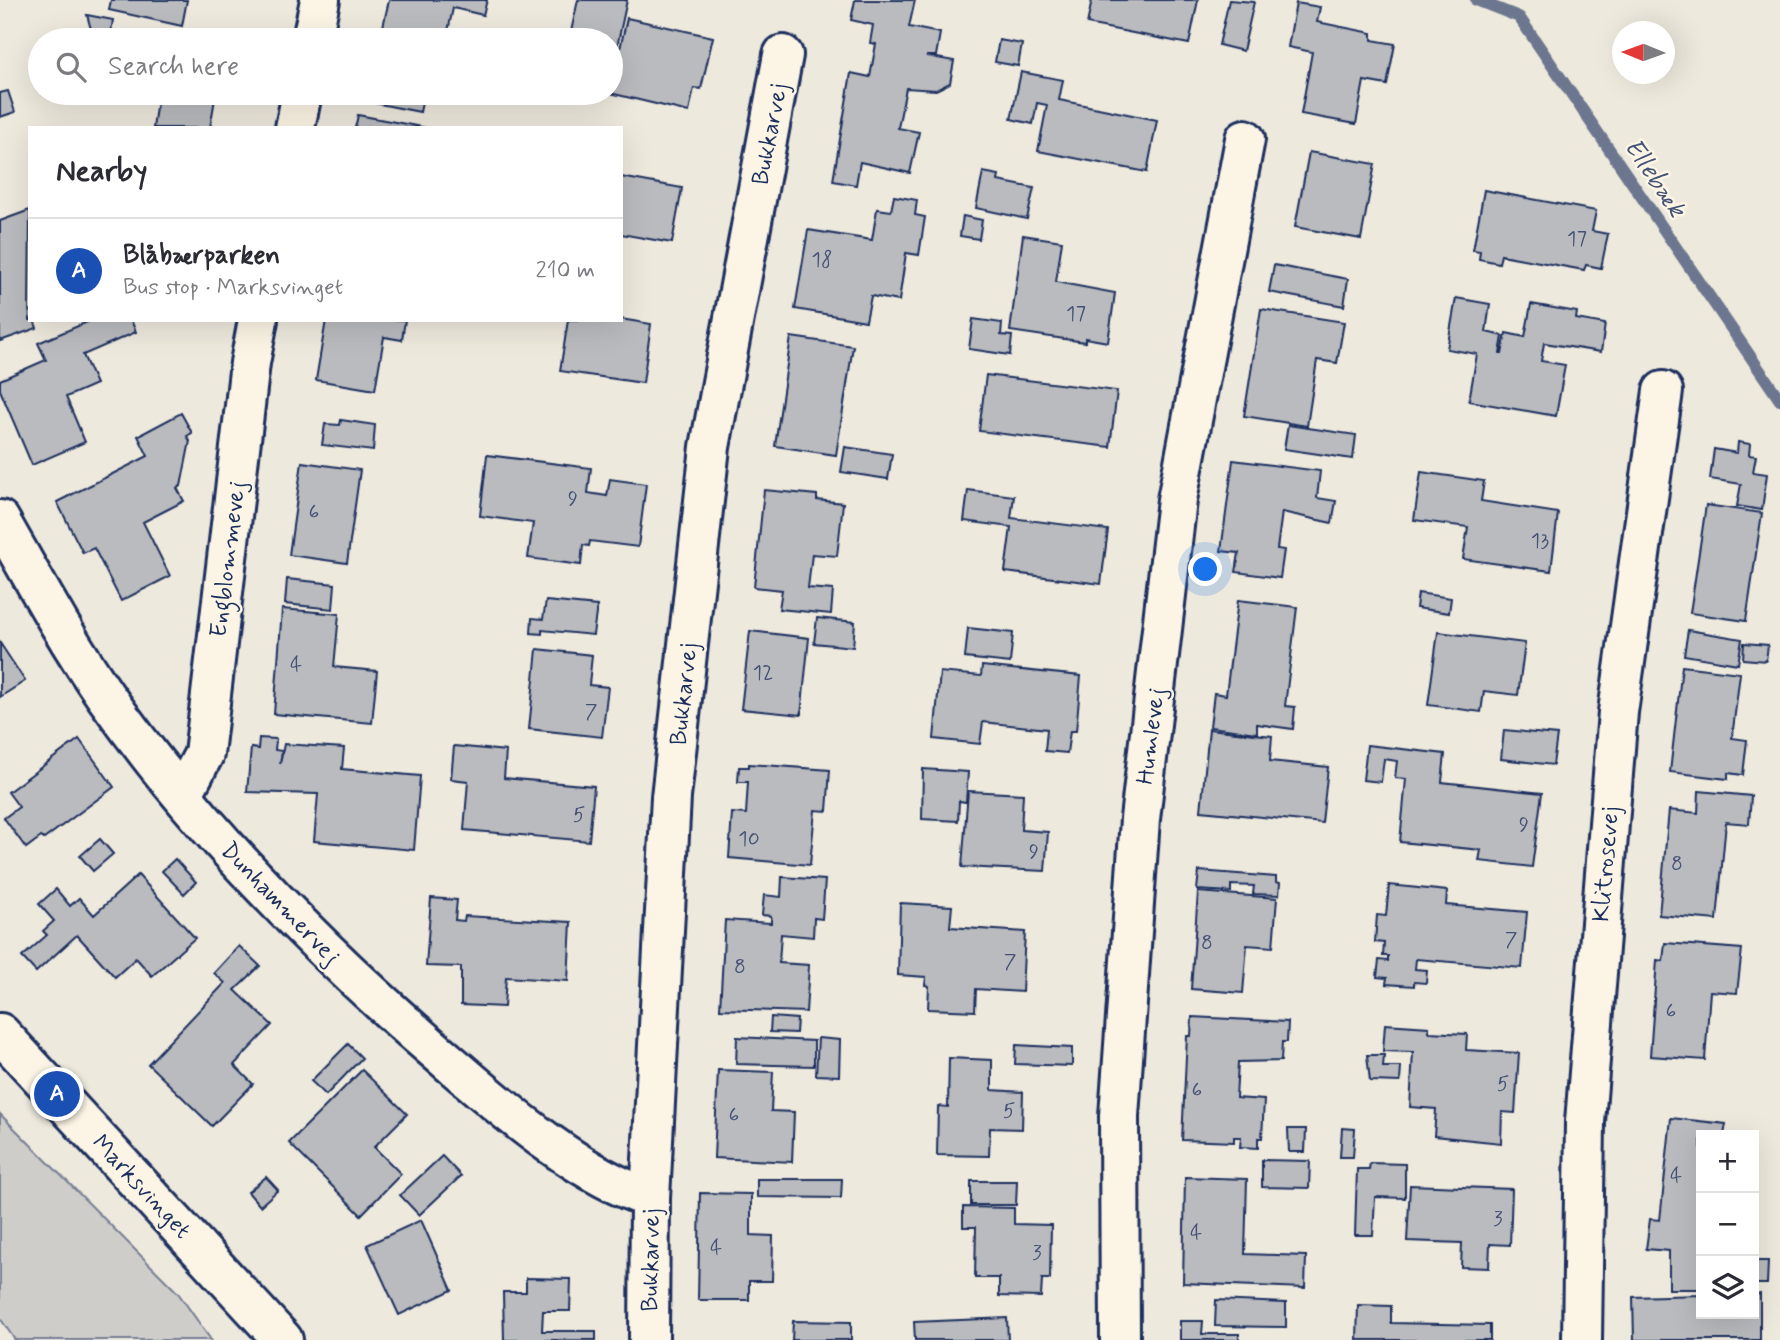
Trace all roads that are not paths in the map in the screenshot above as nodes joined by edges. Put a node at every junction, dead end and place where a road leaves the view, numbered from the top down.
1 (320, 0) edge
2 (314, 28) edge
3 (783, 55) dead end
4 (300, 105) edge
5 (295, 126) edge
6 (1245, 139) dead end
7 (258, 322) edge
8 (1663, 391) dead end
9 (0, 520) edge
10 (183, 794) junction
11 (0, 1033) edge
12 (650, 1198) junction
13 (283, 1340) edge
14 (649, 1340) edge
15 (1120, 1340) edge
16 (1582, 1340) edge

1 - 2 street
3 - 12 street, Bukkarvej
4 - 5 street
6 - 15 street, Humlevej
7 - 10 street, Engblommevej
8 - 16 street, Klitrosevej
9 - 10 street, Dunhammervej
10 - 12 street, Dunhammervej
11 - 13 street, Marksvinget
12 - 14 street, Bukkarvej

